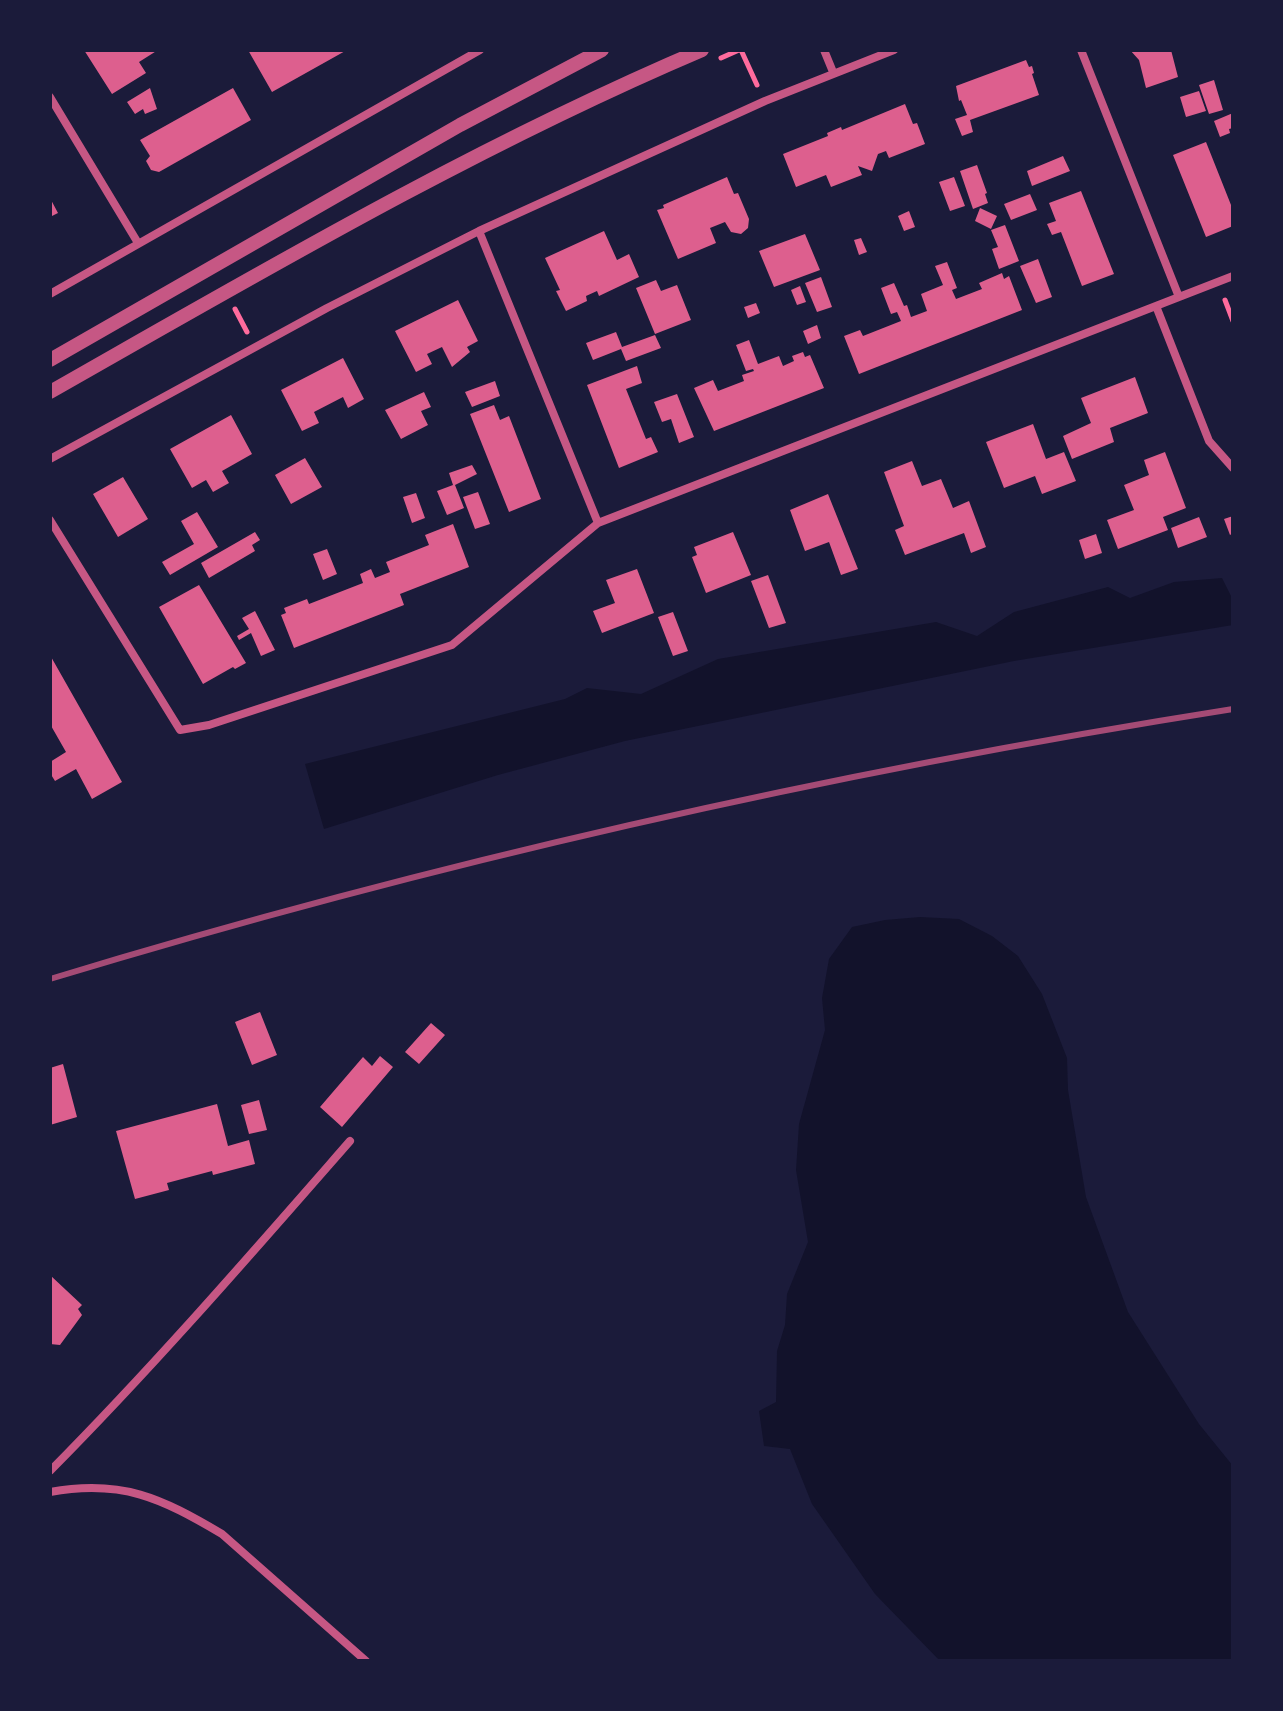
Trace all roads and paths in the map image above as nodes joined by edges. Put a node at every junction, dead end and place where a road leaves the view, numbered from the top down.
1 (480, 50) edge
2 (602, 50) edge
3 (702, 50) edge
4 (741, 50) edge
5 (824, 50) edge
6 (894, 50) edge
7 (1081, 50) edge
8 (833, 72) junction
9 (50, 97) edge
10 (765, 101) junction
11 (479, 231) junction
12 (138, 243) junction
13 (1233, 276) edge
14 (50, 294) edge
15 (1179, 297) junction
16 (1156, 306) junction
17 (50, 360) edge
18 (50, 392) edge
19 (50, 459) edge
20 (1233, 468) edge
21 (50, 520) edge
22 (598, 523) junction
23 (350, 1141) dead end
24 (50, 1471) edge
25 (50, 1492) edge
26 (366, 1661) edge

1 - 12 street
2 - 17 street
3 - 18 street
4 - 10 path
5 - 8 street
6 - 8 street
7 - 15 street
8 - 10 street
9 - 12 street
10 - 11 street
11 - 19 street
11 - 22 street
12 - 14 street
13 - 15 street
15 - 16 street
16 - 20 street
16 - 22 street
21 - 22 street
23 - 24 street
25 - 26 street

